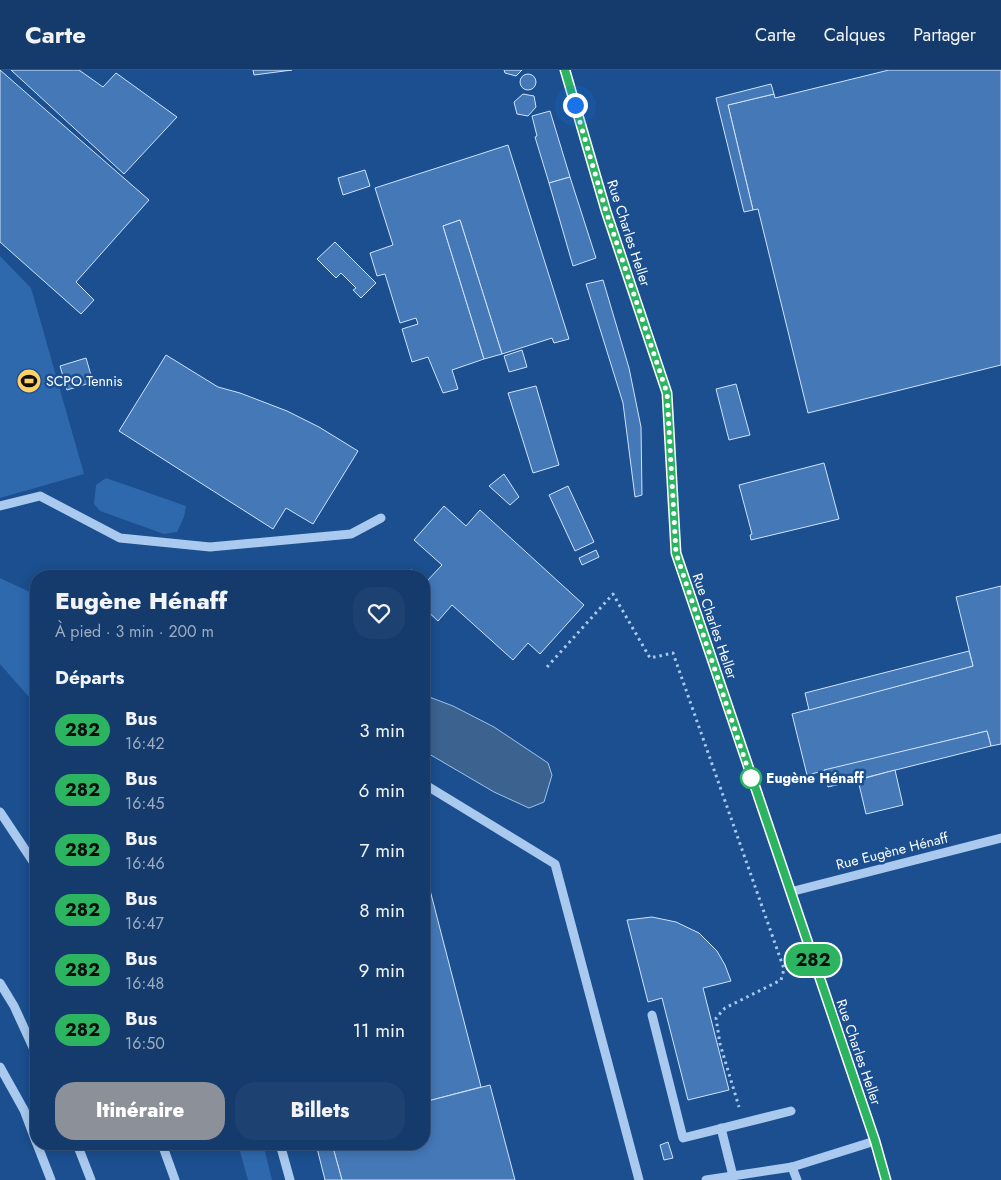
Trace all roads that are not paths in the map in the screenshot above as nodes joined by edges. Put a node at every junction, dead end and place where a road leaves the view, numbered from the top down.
1 (565, 70) edge
2 (0, 506) edge
3 (381, 518) dead end
4 (430, 788) edge
5 (0, 812) edge
6 (1001, 838) edge
7 (30, 857) edge
8 (790, 892) junction
9 (0, 982) edge
10 (652, 1015) dead end
11 (30, 1041) edge
12 (0, 1067) edge
13 (791, 1111) dead end
14 (30, 1125) edge
15 (721, 1128) junction
16 (875, 1141) junction
17 (40, 1150) edge
18 (79, 1150) edge
19 (164, 1150) edge
20 (282, 1150) edge
21 (792, 1167) junction
22 (762, 1173) junction
23 (733, 1176) junction
24 (51, 1180) edge
25 (91, 1180) edge
26 (175, 1180) edge
27 (290, 1180) edge
28 (639, 1180) edge
29 (706, 1180) edge
30 (744, 1180) edge
31 (796, 1180) edge
32 (886, 1180) edge

1 - 8 street, Rue Charles Heller
2 - 3 street
4 - 28 street
5 - 7 street
6 - 8 street, Rue Eugène Hénaff
8 - 16 street, Rue Charles Heller
9 - 11 street
10 - 15 street
12 - 14 street
13 - 15 street
15 - 23 street
16 - 21 street
16 - 32 street, Rue Charles Heller
17 - 24 street
18 - 25 street
19 - 26 street
20 - 27 street
21 - 22 street
21 - 31 street
22 - 23 street
22 - 30 street
23 - 29 street

